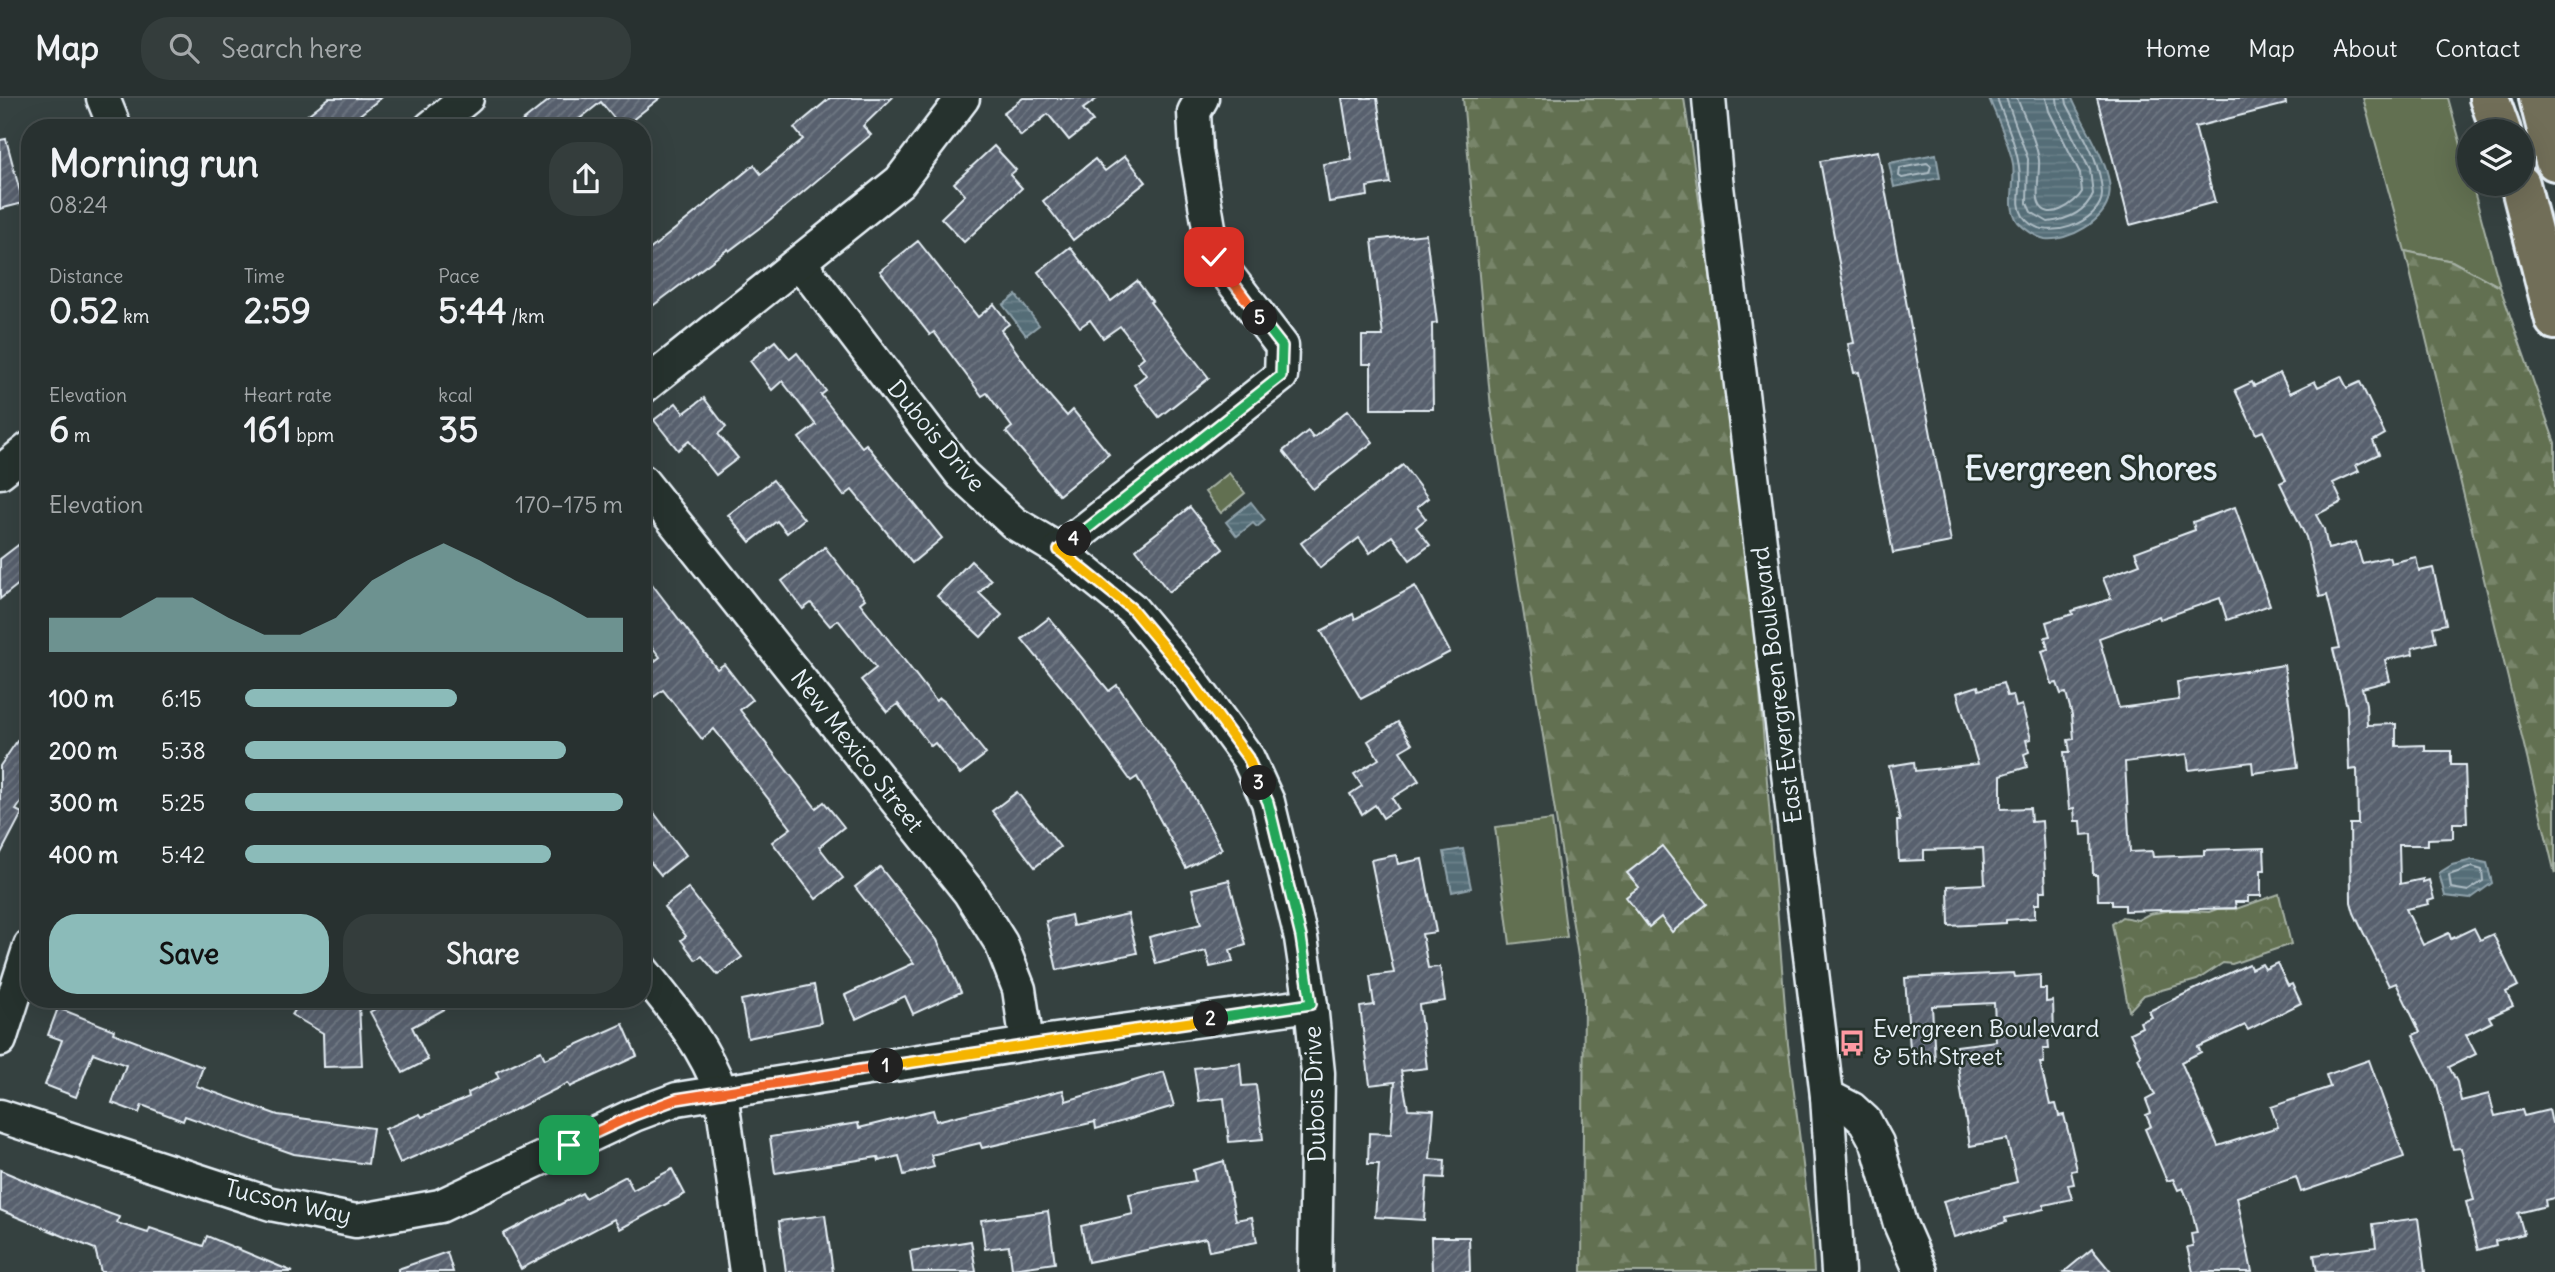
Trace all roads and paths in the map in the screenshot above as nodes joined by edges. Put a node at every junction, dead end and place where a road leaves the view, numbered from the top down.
1 (103, 98) edge
2 (467, 98) edge
3 (963, 98) edge
4 (1202, 98) edge
5 (1709, 98) edge
6 (2489, 98) edge
7 (2498, 98) edge
8 (2539, 98) edge
9 (111, 119) edge
10 (441, 119) edge
11 (2497, 119) edge
12 (2504, 119) edge
13 (2555, 161) edge
14 (2522, 196) edge
15 (800, 263) junction
16 (2555, 320) edge
17 (651, 381) edge
18 (21, 455) edge
19 (0, 471) edge
20 (651, 492) edge
21 (1059, 550) junction
22 (21, 974) edge
23 (651, 981) edge
24 (1311, 1004) junction
25 (0, 1040) edge
26 (1027, 1044) junction
27 (721, 1092) junction
28 (1827, 1096) junction
29 (0, 1116) edge
30 (746, 1272) edge
31 (1315, 1272) edge
32 (1838, 1272) edge
33 (1921, 1272) edge

1 - 9 street
2 - 10 street
3 - 15 street
4 - 21 street
5 - 28 street, East Evergreen Boulevard
6 - 11 highway
7 - 12 highway
8 - 13 highway
14 - 16 highway
15 - 17 street
15 - 21 street, Dubois Drive
18 - 19 street
20 - 26 street, New Mexico Street
21 - 24 street, Dubois Drive
22 - 25 street
23 - 27 street
24 - 26 street, Tucson Way
24 - 31 street, Dubois Drive
26 - 27 street, Tucson Way
27 - 29 street, Tucson Way
27 - 30 street
28 - 32 street, East Evergreen Boulevard
28 - 33 street

